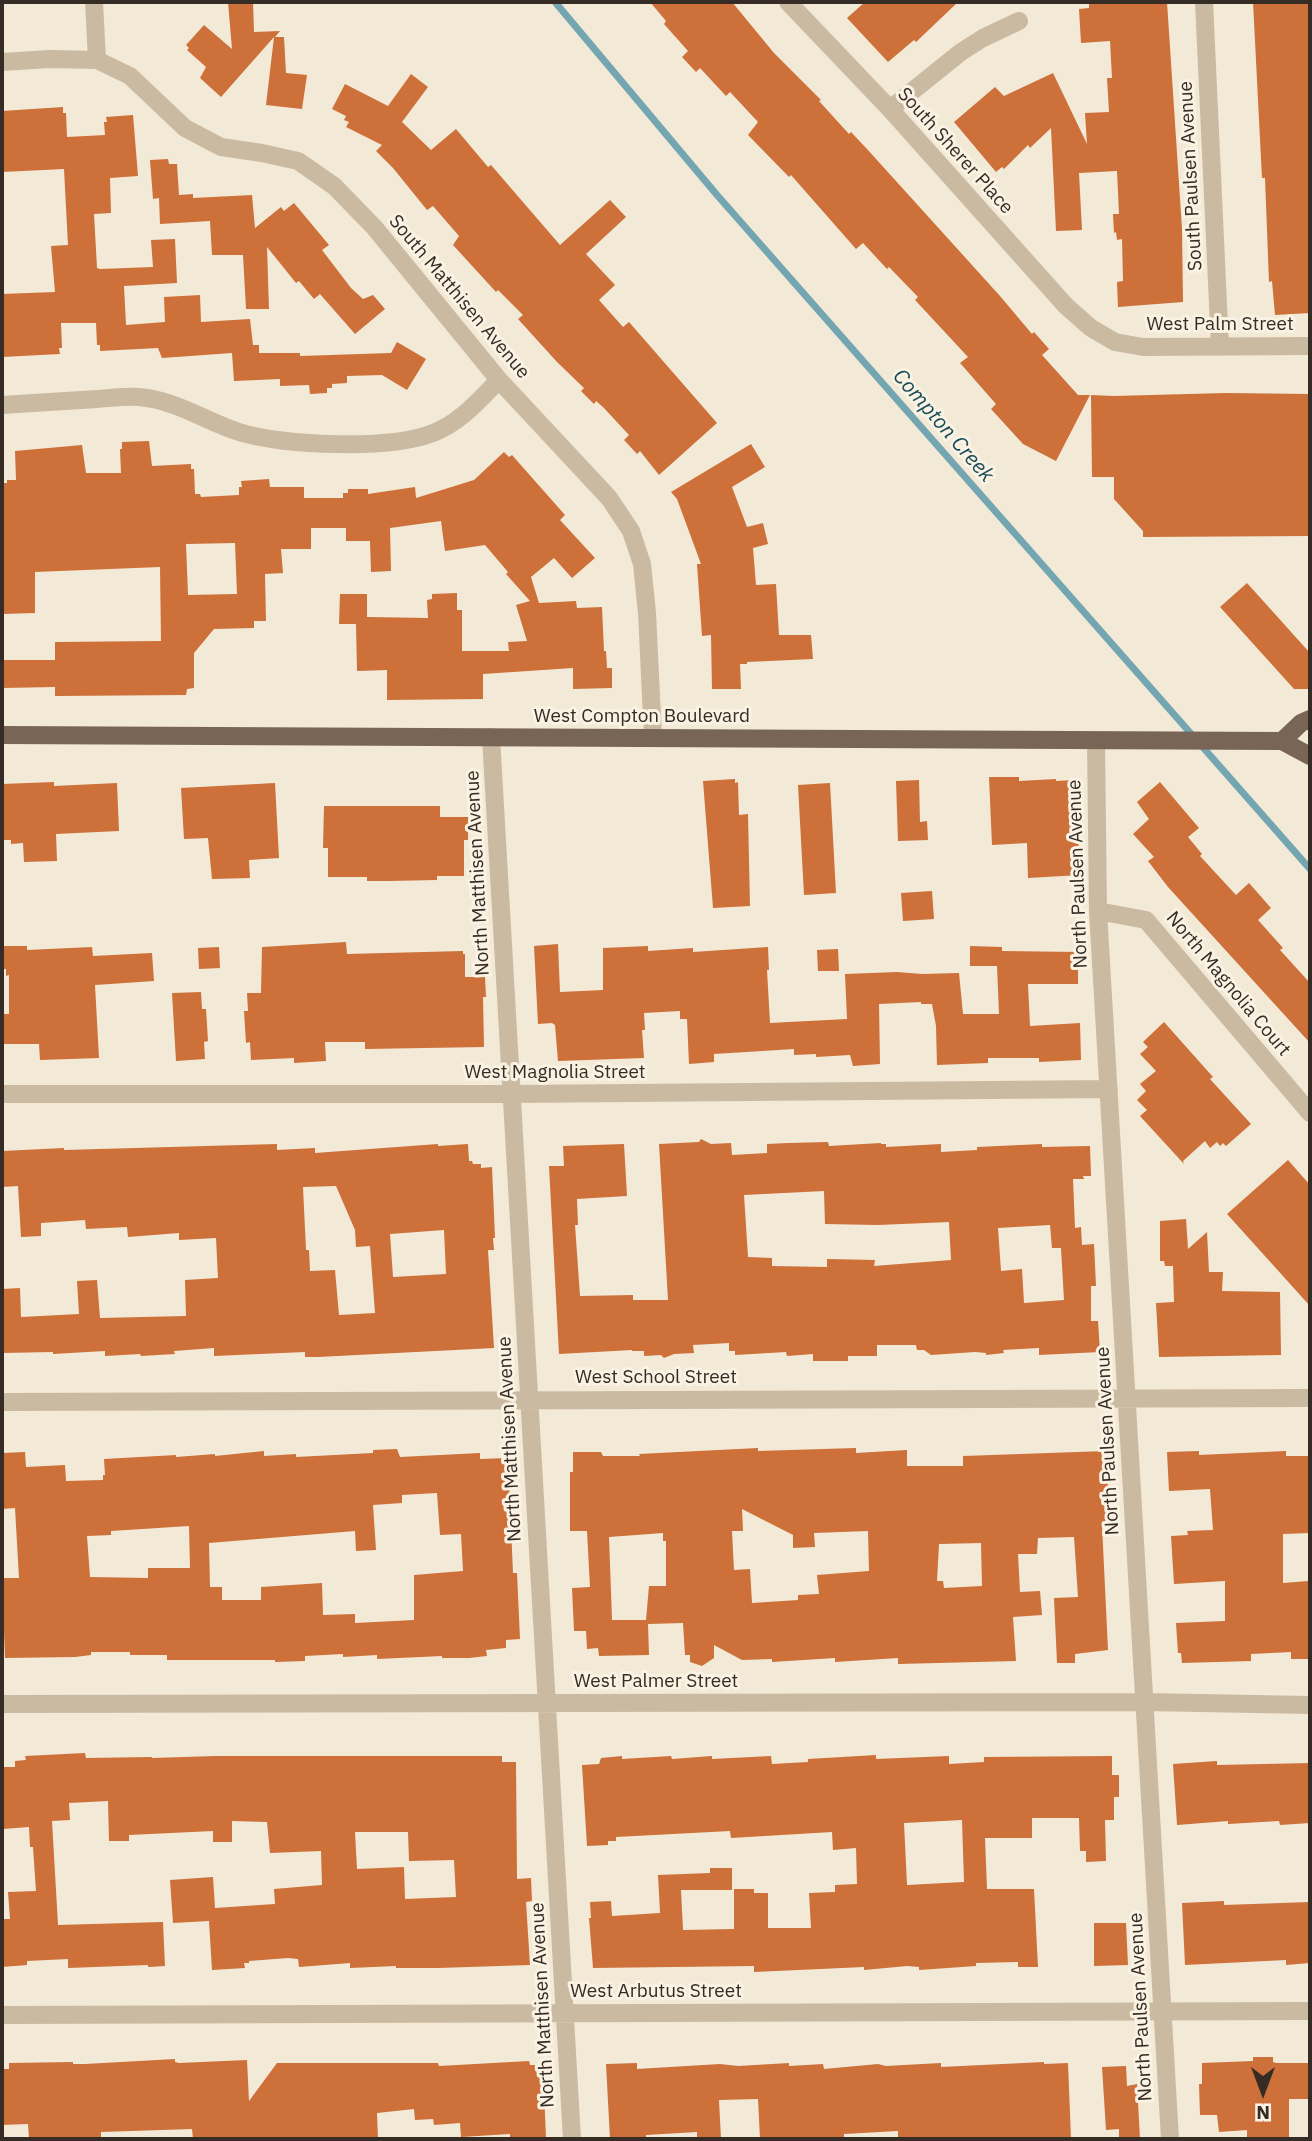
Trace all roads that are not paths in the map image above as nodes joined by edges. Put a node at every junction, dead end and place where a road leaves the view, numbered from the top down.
1 (94, 2) edge
2 (788, 2) edge
3 (1204, 2) edge
4 (1019, 21) dead end
5 (97, 60) junction
6 (2, 62) edge
7 (890, 109) junction
8 (1091, 328) joint
9 (1310, 346) edge
10 (1220, 347) junction
11 (499, 380) junction
12 (2, 405) edge
13 (1310, 719) edge
14 (2, 735) edge
15 (491, 737) junction
16 (653, 738) junction
17 (1096, 740) junction
18 (1282, 741) junction
19 (1310, 756) edge
20 (1098, 911) junction
21 (1109, 1090) junction
22 (2, 1094) edge
23 (511, 1094) junction
24 (1310, 1113) edge
25 (1310, 1398) edge
26 (529, 1399) junction
27 (1127, 1400) junction
28 (2, 1402) edge
29 (1145, 1702) junction
30 (547, 1703) junction
31 (2, 1704) edge
32 (1310, 1705) edge
33 (1310, 2011) edge
34 (1163, 2012) junction
35 (565, 2014) junction
36 (2, 2015) edge
37 (572, 2139) edge
38 (1170, 2139) edge

1 - 5 street
2 - 7 street, South Sherer Place
3 - 10 street, South Paulsen Avenue
4 - 7 street
5 - 6 street
5 - 11 street, South Matthisen Avenue
7 - 8 street, South Sherer Place
8 - 10 street, West Palm Street
9 - 10 street, West Palm Street
11 - 12 street
11 - 16 street, South Matthisen Avenue
13 - 18 main road
14 - 15 main road, West Compton Boulevard
15 - 16 main road, West Compton Boulevard
15 - 23 street, North Matthisen Avenue
16 - 17 main road, West Compton Boulevard
17 - 18 main road, West Compton Boulevard
17 - 20 street, North Paulsen Avenue
18 - 19 main road, West Compton Boulevard
20 - 21 street, North Paulsen Avenue
20 - 24 street, North Magnolia Court
21 - 23 street, West Magnolia Street
21 - 27 street, North Paulsen Avenue
22 - 23 street, West Magnolia Street
23 - 26 street, North Matthisen Avenue
25 - 27 street, West School Street
26 - 27 street, West School Street
26 - 28 street, West School Street
26 - 30 street, North Matthisen Avenue
27 - 29 street, North Paulsen Avenue
29 - 30 street, West Palmer Street
29 - 32 street, West Palmer Street
29 - 34 street, North Paulsen Avenue
30 - 31 street, West Palmer Street
30 - 35 street, North Matthisen Avenue
33 - 34 street, West Arbutus Street
34 - 35 street, West Arbutus Street
34 - 38 street, North Paulsen Avenue
35 - 36 street, West Arbutus Street
35 - 37 street, North Matthisen Avenue

